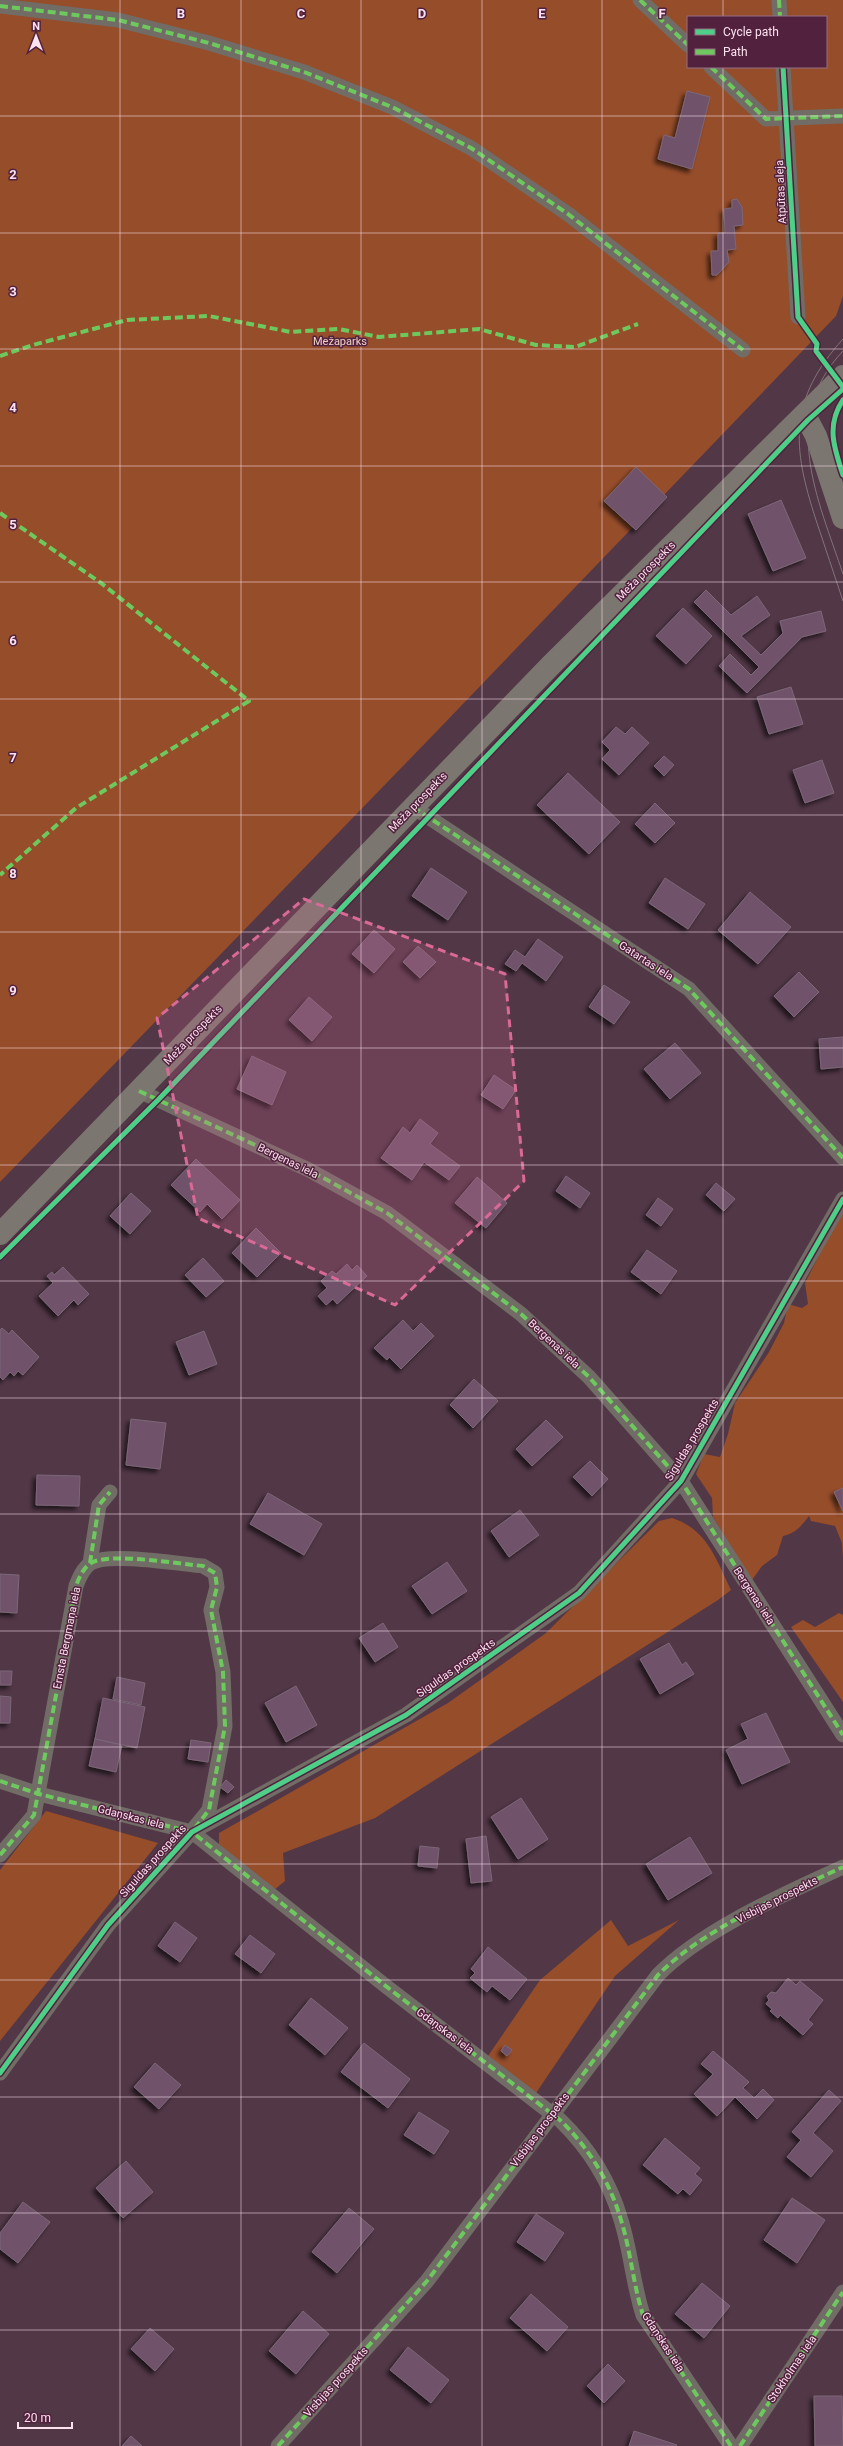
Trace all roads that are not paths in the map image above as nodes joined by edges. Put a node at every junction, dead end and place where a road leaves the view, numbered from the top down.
1 (640, 0) edge
2 (779, 0) edge
3 (0, 6) edge
4 (780, 16) edge
5 (687, 44) edge
6 (712, 68) edge
7 (783, 68) edge
8 (843, 116) edge
9 (787, 119) junction
10 (798, 317) dead end
11 (743, 350) dead end
12 (843, 376) edge
13 (805, 415) junction
14 (843, 518) edge
15 (413, 807) junction
16 (139, 1091) junction
17 (843, 1158) edge
18 (843, 1199) edge
19 (0, 1234) edge
20 (681, 1481) junction
21 (110, 1492) dead end
22 (90, 1563) junction
23 (843, 1735) edge
24 (0, 1781) edge
25 (38, 1794) junction
26 (192, 1832) junction
27 (0, 1855) edge
28 (843, 1867) edge
29 (0, 2073) edge
30 (552, 2112) junction
31 (843, 2292) edge
32 (278, 2446) edge
33 (732, 2446) edge
34 (740, 2446) edge

1 - 5 street
2 - 4 street
3 - 11 street
6 - 9 street
7 - 9 street, Atpūtas aleja
8 - 9 street
9 - 10 street, Atpūtas aleja
12 - 13 street, Meža prospekts
13 - 14 street
13 - 15 street, Meža prospekts
15 - 16 street, Meža prospekts
15 - 17 street, Gatartas iela
16 - 19 street, Meža prospekts
16 - 20 street, Bergenas iela
18 - 20 street, Siguldas prospekts
20 - 23 street, Bergenas iela
20 - 26 street, Siguldas prospekts
21 - 22 street
22 - 25 street, Ernsta Bergmaņa iela
22 - 26 street
24 - 25 street, Gdaņskas iela
25 - 26 street, Gdaņskas iela
25 - 27 street, Ernsta Bergmaņa iela
26 - 29 street, Siguldas prospekts
26 - 30 street, Gdaņskas iela
28 - 30 street, Visbijas prospekts
30 - 32 street, Visbijas prospekts
30 - 33 street, Gdaņskas iela
31 - 34 street, Stokholmas iela

